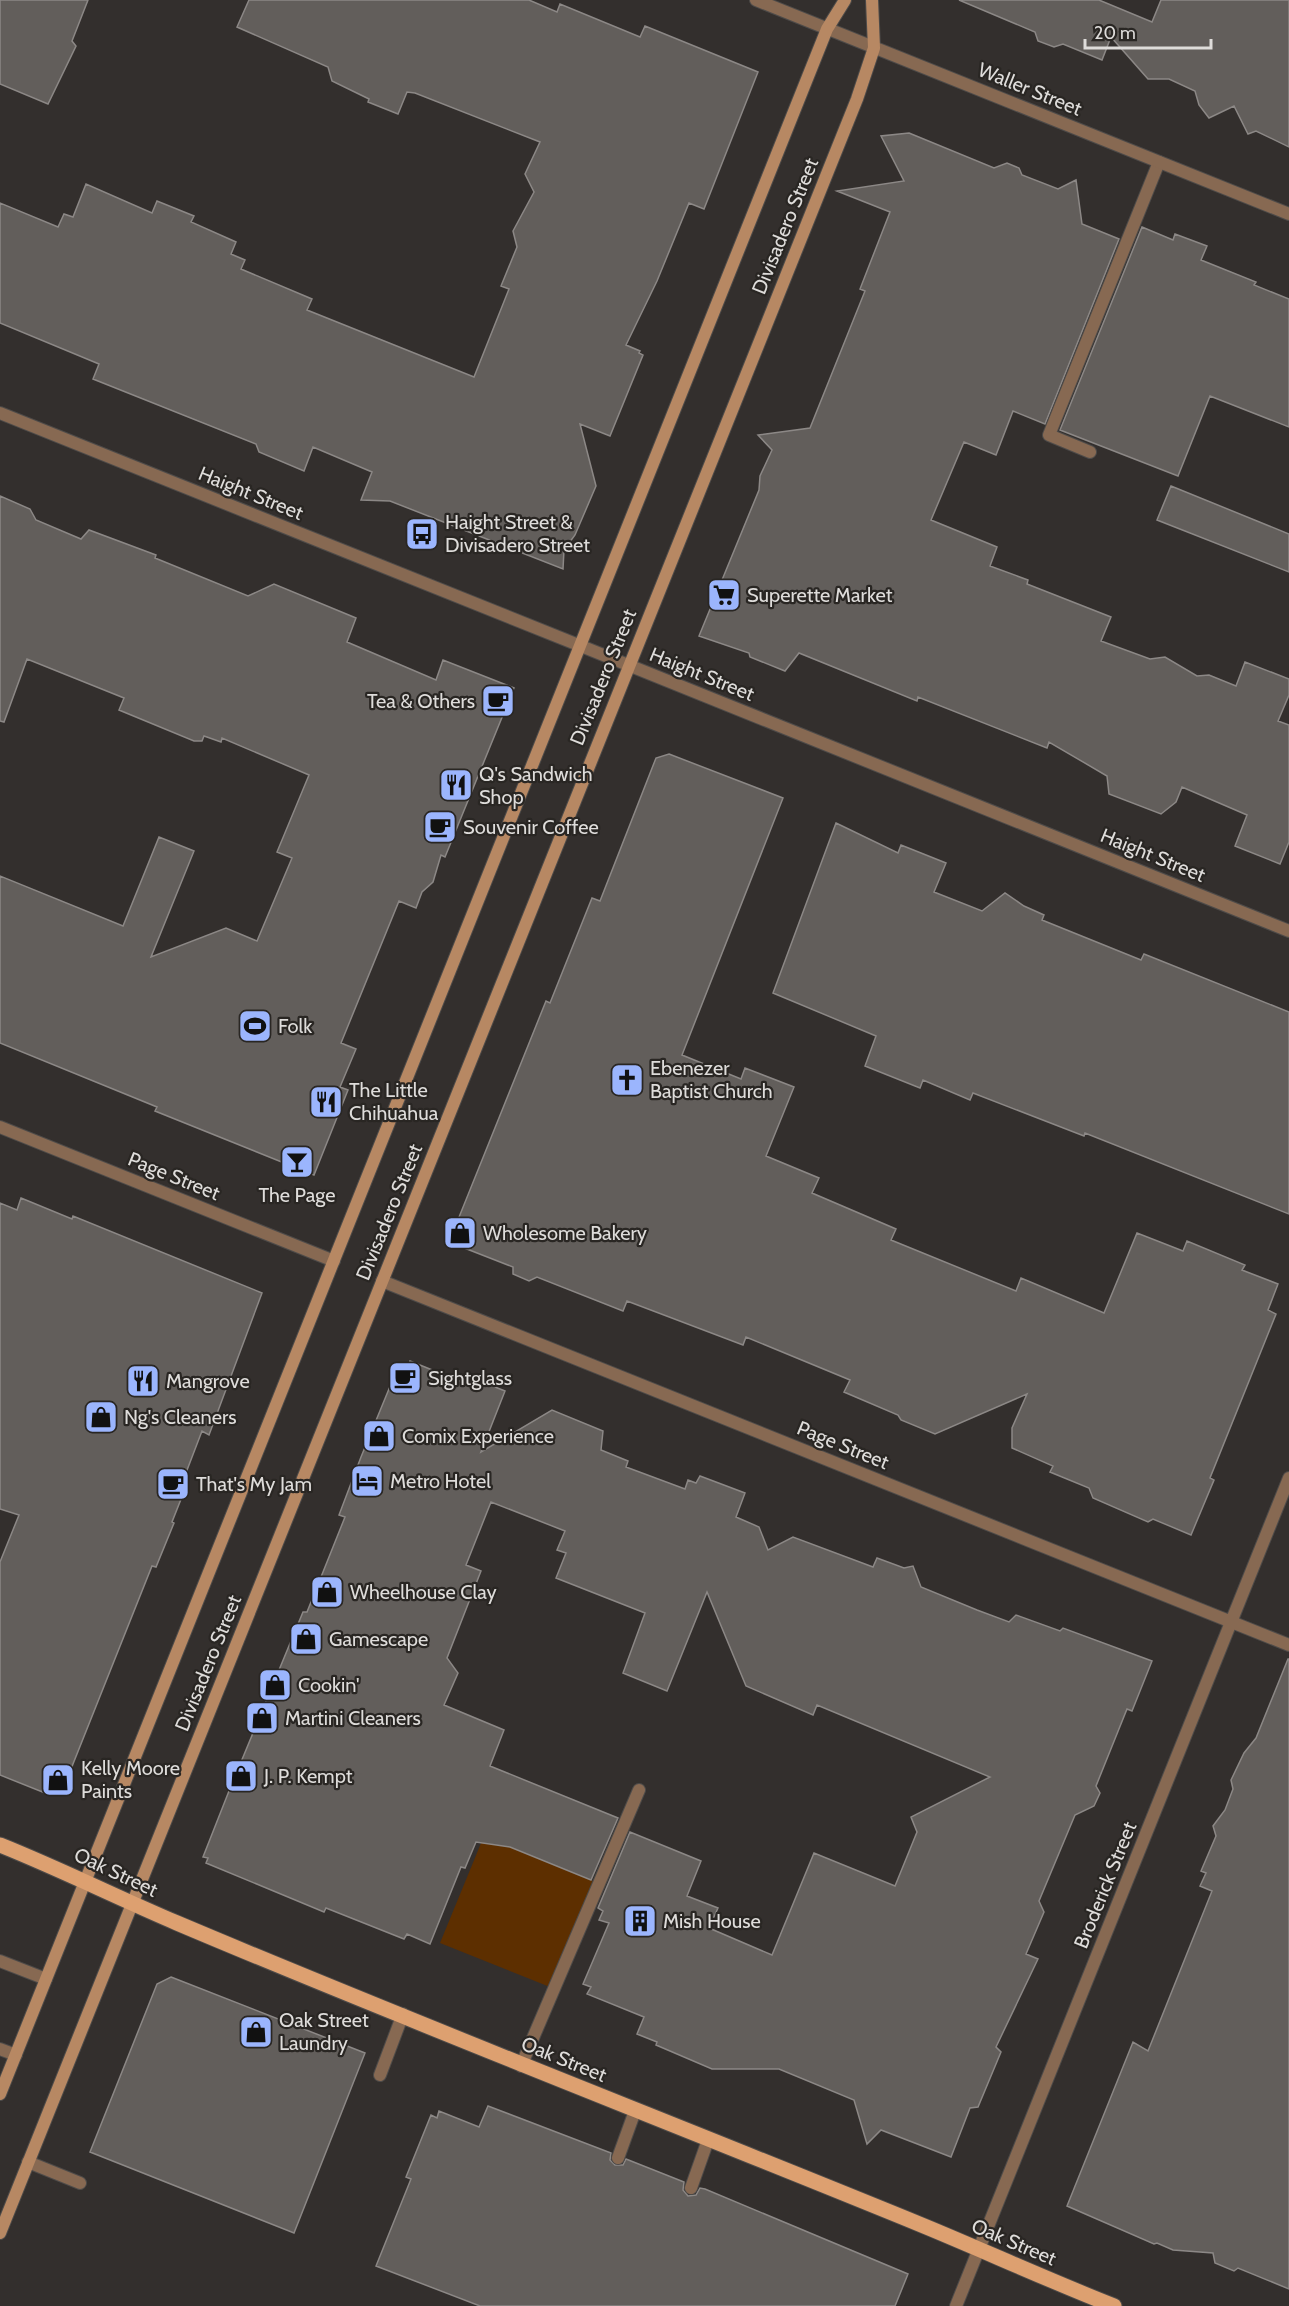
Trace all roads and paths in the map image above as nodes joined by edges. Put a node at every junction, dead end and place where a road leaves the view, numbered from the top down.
1 (756, 0) edge
2 (845, 0) edge
3 (872, 0) edge
4 (827, 29) junction
5 (874, 48) junction
6 (1159, 162) junction
7 (1289, 214) edge
8 (0, 413) edge
9 (1089, 452) dead end
10 (581, 646) junction
11 (629, 666) junction
12 (1289, 931) edge
13 (0, 1127) edge
14 (334, 1261) junction
15 (382, 1281) junction
16 (1289, 1478) edge
17 (1232, 1622) junction
18 (1289, 1645) edge
19 (639, 1790) dead end
20 (0, 1845) edge
21 (85, 1880) junction
22 (132, 1903) junction
23 (0, 1961) edge
24 (46, 1979) junction
25 (402, 2014) junction
26 (0, 2049) edge
27 (16, 2055) junction
28 (522, 2066) junction
29 (380, 2075) dead end
30 (0, 2094) edge
31 (635, 2111) junction
32 (708, 2140) junction
33 (618, 2158) dead end
34 (28, 2162) junction
35 (80, 2183) dead end
36 (691, 2188) dead end
37 (0, 2233) edge
38 (977, 2249) junction
39 (956, 2306) edge
40 (1114, 2306) edge

1 - 4 street, Waller Street
2 - 4 main road, Divisadero Street
3 - 5 main road, Divisadero Street
4 - 5 street, Waller Street
4 - 10 main road, Divisadero Street
5 - 6 street, Waller Street
5 - 11 main road, Divisadero Street
6 - 7 street, Waller Street
6 - 9 street
8 - 10 street, Haight Street
10 - 11 street, Haight Street
10 - 14 main road, Divisadero Street
11 - 12 street, Haight Street
11 - 15 main road, Divisadero Street
13 - 14 street, Page Street
14 - 21 main road, Divisadero Street
15 - 17 street, Page Street
15 - 22 main road, Divisadero Street
16 - 17 street, Broderick Street
17 - 18 street, Page Street
17 - 38 street, Broderick Street
19 - 28 street
20 - 21 main road, Oak Street
21 - 22 main road, Oak Street
21 - 24 main road, Divisadero Street
22 - 25 main road, Oak Street
22 - 34 main road, Divisadero Street
23 - 24 street
24 - 27 main road, Divisadero Street
25 - 28 main road, Oak Street
25 - 29 street
26 - 27 street
27 - 30 main road, Divisadero Street
28 - 31 main road, Oak Street
31 - 32 main road, Oak Street
31 - 33 street
32 - 36 street
32 - 38 main road, Oak Street
34 - 35 street
34 - 37 main road, Divisadero Street
38 - 39 street, Broderick Street
38 - 40 main road, Oak Street

